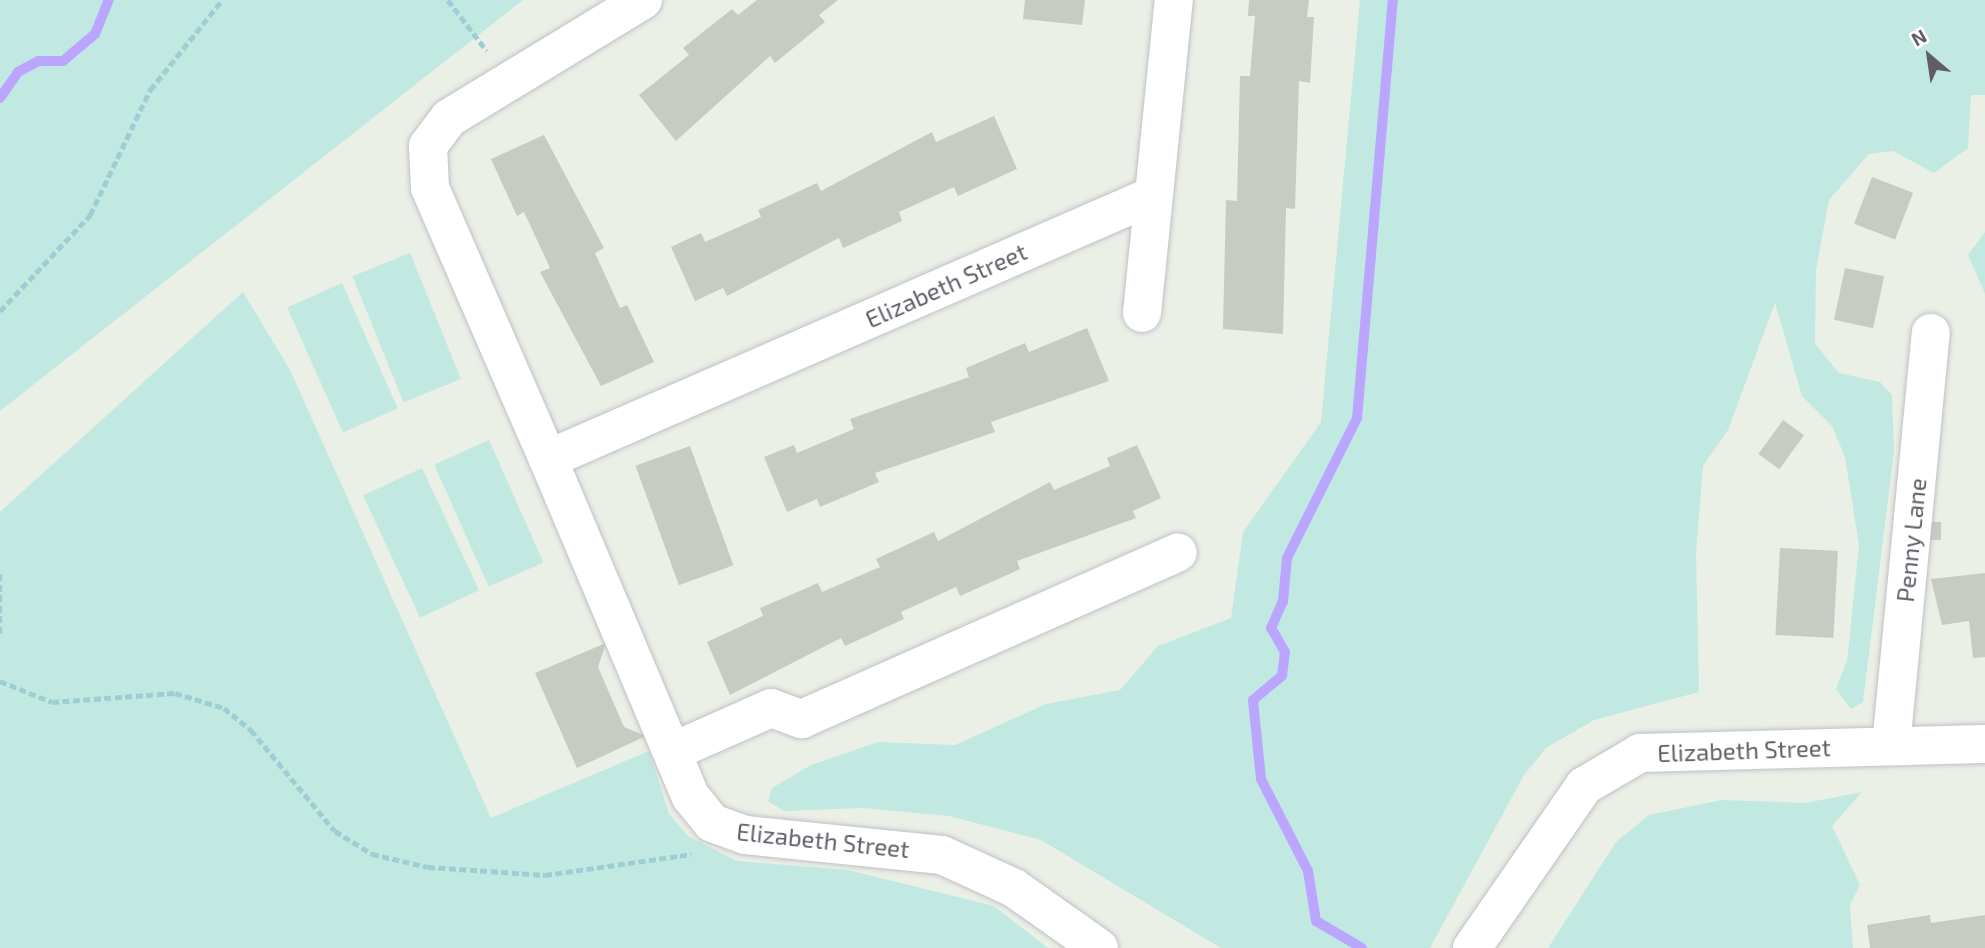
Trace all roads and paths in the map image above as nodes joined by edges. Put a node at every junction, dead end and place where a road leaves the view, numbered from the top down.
1 (222, 0) edge
2 (448, 0) edge
3 (643, 0) edge
4 (1174, 0) edge
5 (511, 82) junction
6 (1152, 196) junction
7 (0, 311) edge
8 (1142, 313) dead end
9 (1931, 333) dead end
10 (548, 459) junction
11 (1178, 552) dead end
12 (0, 574) edge
13 (0, 634) edge
14 (0, 681) edge
15 (1985, 744) edge
16 (1891, 746) junction
17 (674, 751) junction
18 (745, 835) junction
19 (1099, 948) edge
20 (1472, 948) edge

1 - 7 path
2 - 5 path
3 - 5 street, Elizabeth Street
4 - 6 street
5 - 10 street, Elizabeth Street
6 - 8 street
6 - 10 street, Elizabeth Street
9 - 16 street, Penny Lane
10 - 17 street, Elizabeth Street
11 - 17 street
12 - 13 path
14 - 18 path
15 - 16 street, Elizabeth Street
16 - 20 street, Elizabeth Street
17 - 18 street, Elizabeth Street
18 - 19 street, Elizabeth Street

